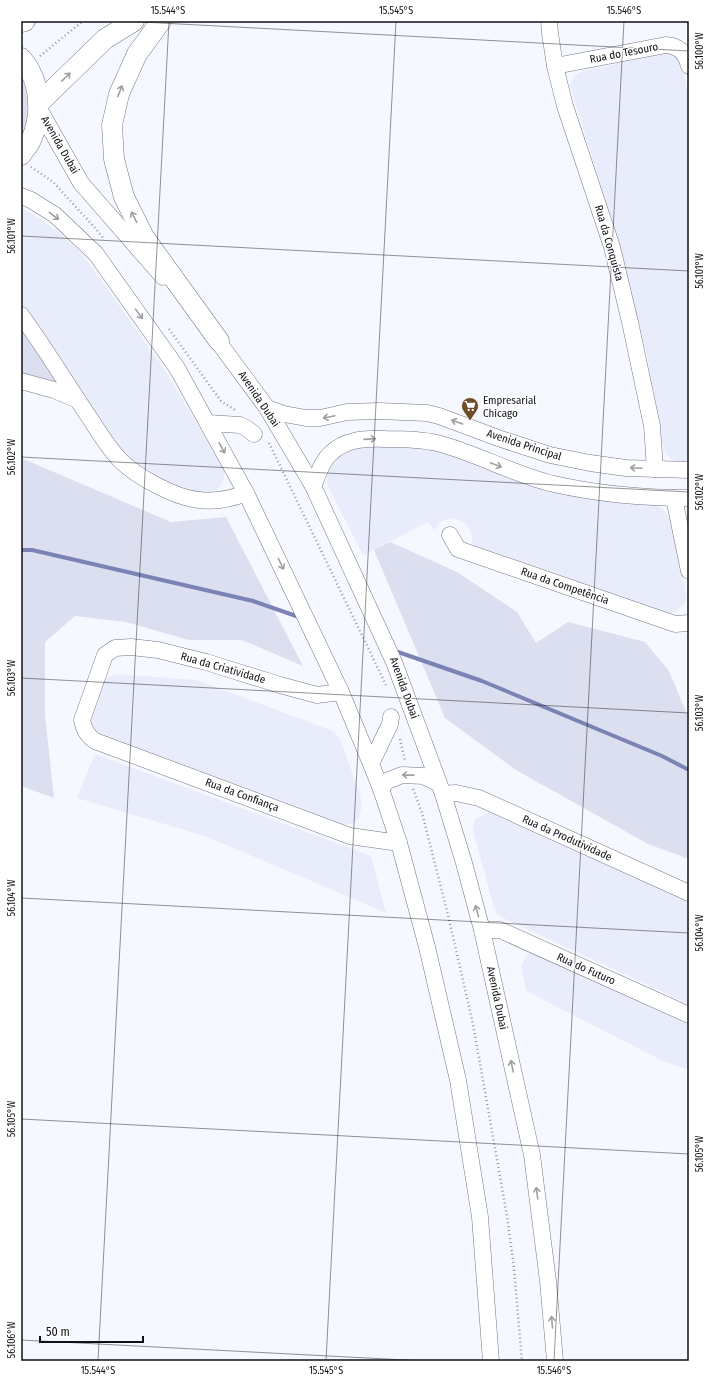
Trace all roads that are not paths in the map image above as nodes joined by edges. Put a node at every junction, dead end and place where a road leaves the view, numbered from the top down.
1 (25, 21) edge
2 (134, 21) edge
3 (161, 21) edge
4 (549, 21) edge
5 (21, 22) edge
6 (24, 62) edge
7 (688, 63) edge
8 (555, 66) junction
9 (38, 106) junction
10 (21, 155) edge
11 (21, 196) edge
12 (21, 315) edge
13 (219, 341) junction
14 (21, 381) edge
15 (78, 400) junction
16 (267, 408) junction
17 (208, 423) junction
18 (254, 434) dead end
19 (655, 469) junction
20 (689, 470) edge
21 (313, 486) junction
22 (246, 493) junction
23 (682, 498) edge
24 (450, 535) dead end
25 (689, 570) edge
26 (689, 623) edge
27 (341, 692) junction
28 (391, 718) dead end
29 (88, 736) joint
30 (371, 764) junction
31 (381, 789) junction
32 (440, 789) junction
33 (399, 843) junction
34 (689, 893) edge
35 (482, 930) junction
36 (689, 1015) edge
37 (491, 1361) edge
38 (555, 1361) edge

1 - 5 main road
9 -> 2 main road
13 -> 3 main road
4 - 8 street, Rua da Conquista
6 - 9 main road
7 - 8 street, Rua do Tesouro
8 - 19 street, Rua da Conquista
9 - 10 main road
9 - 13 street, Avenida Dubai
11 -> 17 street
12 - 15 street
13 - 16 street, Avenida Dubai
14 - 15 street
15 - 22 street
19 -> 16 street, Avenida Principal
16 - 21 street, Avenida Dubai
17 - 18 street
17 -> 22 street
19 - 20 street, Avenida Principal
21 -> 23 street
21 - 32 street, Avenida Dubai
22 -> 27 street
23 - 25 street
24 - 26 street, Rua da Competência
27 - 29 street, Rua da Criatividade
27 - 30 street
28 - 30 street
29 - 33 street, Rua da Confiança
30 - 31 street
32 -> 31 street, Rua da Produtividade
31 - 33 street
32 - 34 street, Rua da Produtividade
35 -> 32 street, Avenida Dubai
33 - 37 street
35 - 36 street, Rua do Futuro
38 -> 35 street, Avenida Dubai

